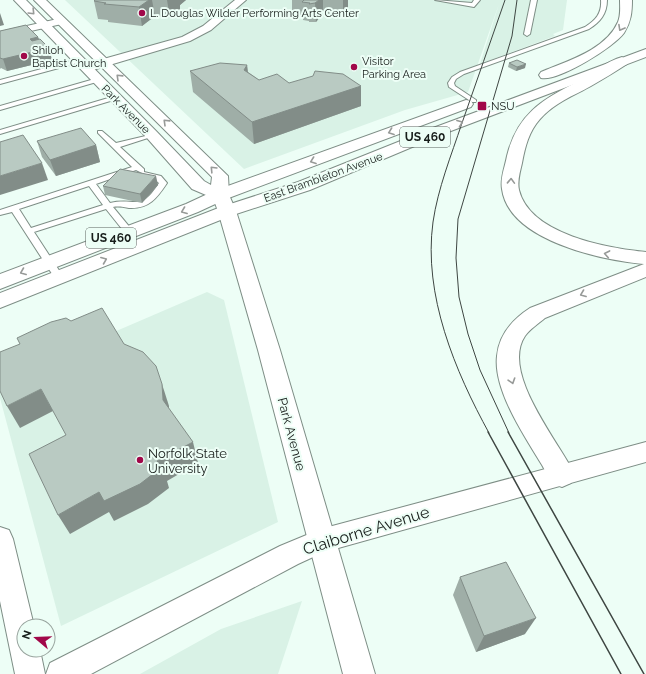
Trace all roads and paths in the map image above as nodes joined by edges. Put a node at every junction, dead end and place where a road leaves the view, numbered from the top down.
1 (20, 0) edge
2 (40, 0) edge
3 (241, 0) edge
4 (438, 0) edge
5 (477, 0) edge
6 (534, 0) edge
7 (604, 0) edge
8 (626, 0) edge
9 (62, 21) junction
10 (44, 25) junction
11 (527, 34) dead end
12 (0, 35) edge
13 (644, 47) edge
14 (622, 61) junction
15 (105, 63) junction
16 (82, 65) junction
17 (546, 75) junction
18 (98, 80) junction
19 (532, 80) dead end
20 (0, 82) edge
21 (488, 96) dead end
22 (115, 98) junction
23 (474, 102) junction
24 (0, 108) edge
25 (0, 132) edge
26 (100, 132) dead end
27 (152, 135) junction
28 (115, 146) junction
29 (136, 168) junction
30 (145, 174) junction
31 (140, 182) edge
32 (91, 183) junction
33 (116, 203) junction
34 (223, 203) junction
35 (14, 208) junction
36 (0, 212) edge
37 (29, 231) junction
38 (129, 232) junction
39 (646, 258) edge
40 (54, 270) junction
41 (646, 270) edge
42 (0, 282) edge
43 (0, 301) edge
44 (646, 452) edge
45 (562, 475) junction
46 (0, 538) edge
47 (321, 541) junction
48 (18, 618) edge
49 (27, 658) edge
50 (30, 674) edge
51 (61, 674) edge
52 (359, 674) edge

1 -> 10 main road, Park Avenue
2 - 9 main road, Park Avenue
3 - 15 street
4 - 5 lane
6 - 11 lane
7 - 23 lane
8 -> 17 main road
9 - 10 street
9 - 15 main road, Park Avenue
10 - 12 street
10 - 16 main road, Park Avenue
13 - 14 main road, East Brambleton Avenue / US 460
13 - 17 main road, East Brambleton Avenue / US 460
34 -> 14 main road, East Brambleton Avenue / US 460
39 -> 14 main road
15 - 16 street
34 -> 15 main road, Park Avenue
16 - 18 main road, Park Avenue
16 - 20 lane
17 - 19 main road, East Brambleton Avenue / US 460
18 - 22 main road, Park Avenue
18 - 24 lane
21 - 23 main road, East Brambleton Avenue / US 460
22 - 25 lane
22 - 27 main road, Park Avenue
23 -> 34 main road, East Brambleton Avenue / US 460
26 - 28 lane
27 - 28 lane
27 - 34 main road, Park Avenue
28 - 29 lane
29 - 30 lane
29 - 32 lane
30 - 31 lane
30 - 33 lane
32 - 33 lane
32 - 35 lane
33 - 37 lane
33 - 38 lane
34 -> 38 main road, East Brambleton Avenue / US 460
40 -> 34 main road, East Brambleton Avenue / US 460
34 - 47 main road, Park Avenue
35 - 36 lane
35 - 37 lane
37 - 40 lane
38 - 40 main road, East Brambleton Avenue / US 460
40 -> 42 main road, East Brambleton Avenue / US 460
40 - 43 main road, East Brambleton Avenue / US 460
41 -> 45 main road
44 - 45 street, Claiborne Avenue
45 - 47 street, Claiborne Avenue
46 - 48 street
47 - 51 street, Claiborne Avenue
47 - 52 main road, Park Avenue
49 - 50 street

